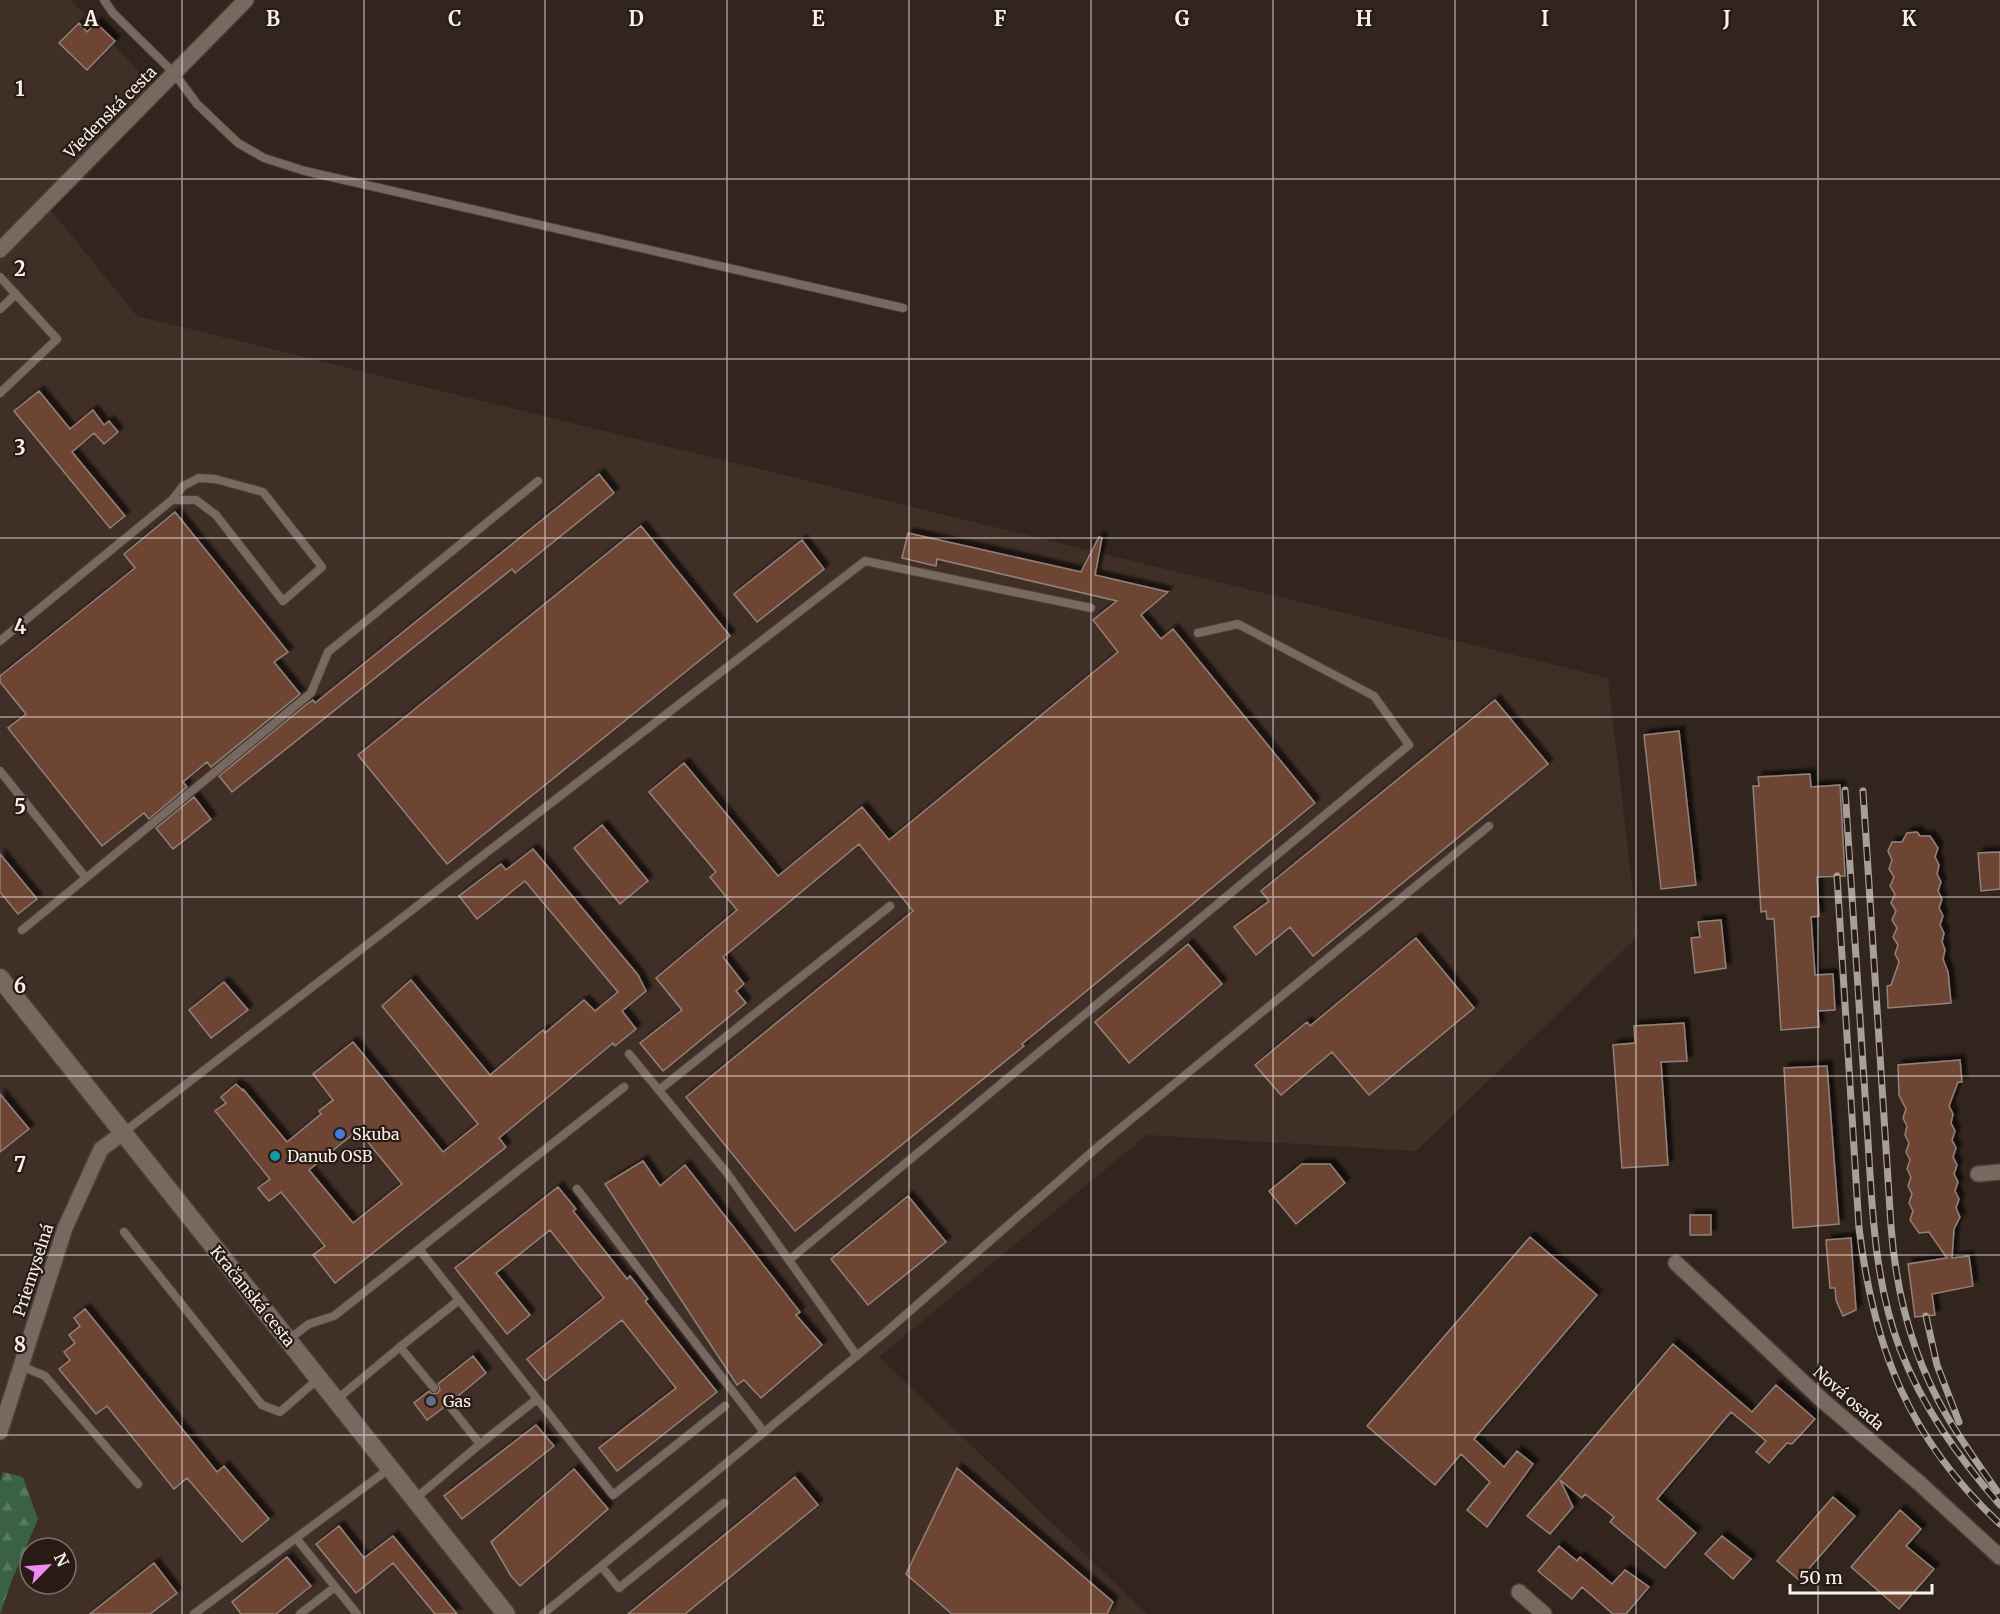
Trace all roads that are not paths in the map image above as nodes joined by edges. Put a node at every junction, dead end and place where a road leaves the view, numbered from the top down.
1 (104, 0) edge
2 (246, 0) edge
3 (174, 73) junction
4 (0, 250) edge
5 (0, 277) edge
6 (16, 294) junction
7 (903, 308) dead end
8 (0, 309) edge
9 (0, 393) edge
10 (538, 481) dead end
11 (172, 500) junction
12 (1091, 609) dead end
13 (1198, 633) dead end
14 (0, 641) edge
15 (0, 771) edge
16 (1489, 826) dead end
17 (86, 878) junction
18 (890, 906) dead end
19 (22, 930) dead end
20 (0, 978) edge
21 (629, 1054) dead end
22 (624, 1087) dead end
23 (659, 1090) junction
24 (123, 1133) junction
25 (2000, 1172) edge
26 (1978, 1174) dead end
27 (577, 1189) dead end
28 (124, 1232) dead end
29 (419, 1249) junction
30 (789, 1260) junction
31 (1676, 1263) dead end
32 (459, 1300) junction
33 (288, 1340) junction
34 (400, 1347) junction
35 (856, 1356) junction
36 (21, 1366) junction
37 (319, 1378) junction
38 (434, 1388) dead end
39 (537, 1400) junction
40 (336, 1401) junction
41 (448, 1404) dead end
42 (724, 1406) dead end
43 (0, 1432) edge
44 (764, 1432) junction
45 (480, 1444) junction
46 (390, 1468) junction
47 (138, 1484) dead end
48 (414, 1499) junction
49 (724, 1503) dead end
50 (296, 1538) junction
51 (2000, 1557) edge
52 (601, 1566) junction
53 (335, 1587) junction
54 (1519, 1592) dead end
55 (194, 1614) edge
56 (300, 1614) edge
57 (357, 1614) edge
58 (506, 1614) edge
59 (543, 1614) edge
60 (1544, 1614) edge

1 - 3 lane
2 - 3 street, Viedenská cesta
3 - 4 street, Viedenská cesta
3 - 7 lane
5 - 6 lane
6 - 8 lane
6 - 9 lane
10 - 17 lane
11 - 11 lane
11 - 14 lane
12 - 24 lane
13 - 30 lane
15 - 17 lane
16 - 35 lane
17 - 19 lane
18 - 23 lane
20 - 24 street, Kračanská cesta
21 - 23 lane
22 - 29 lane
23 - 30 lane
24 - 33 street, Kračanská cesta
24 - 36 street, Priemyselná
25 - 26 street
27 - 44 lane
28 - 37 lane
29 - 32 lane
29 - 33 lane
30 - 35 lane
31 - 51 street, Nová osada
32 - 34 lane
32 - 39 lane
33 - 37 street, Kračanská cesta
34 - 38 lane
34 - 40 lane
35 - 44 lane
36 - 43 street, Priemyselná
36 - 47 lane
37 - 40 street, Kračanská cesta
39 - 42 lane
39 - 45 lane
40 - 46 street, Kračanská cesta
41 - 45 lane
44 - 52 lane
45 - 48 lane
46 - 48 street, Kračanská cesta
46 - 50 lane
48 - 58 street, Kračanská cesta
49 - 52 lane
50 - 53 lane
50 - 55 lane
52 - 59 lane
53 - 56 lane
53 - 57 lane
54 - 60 street

